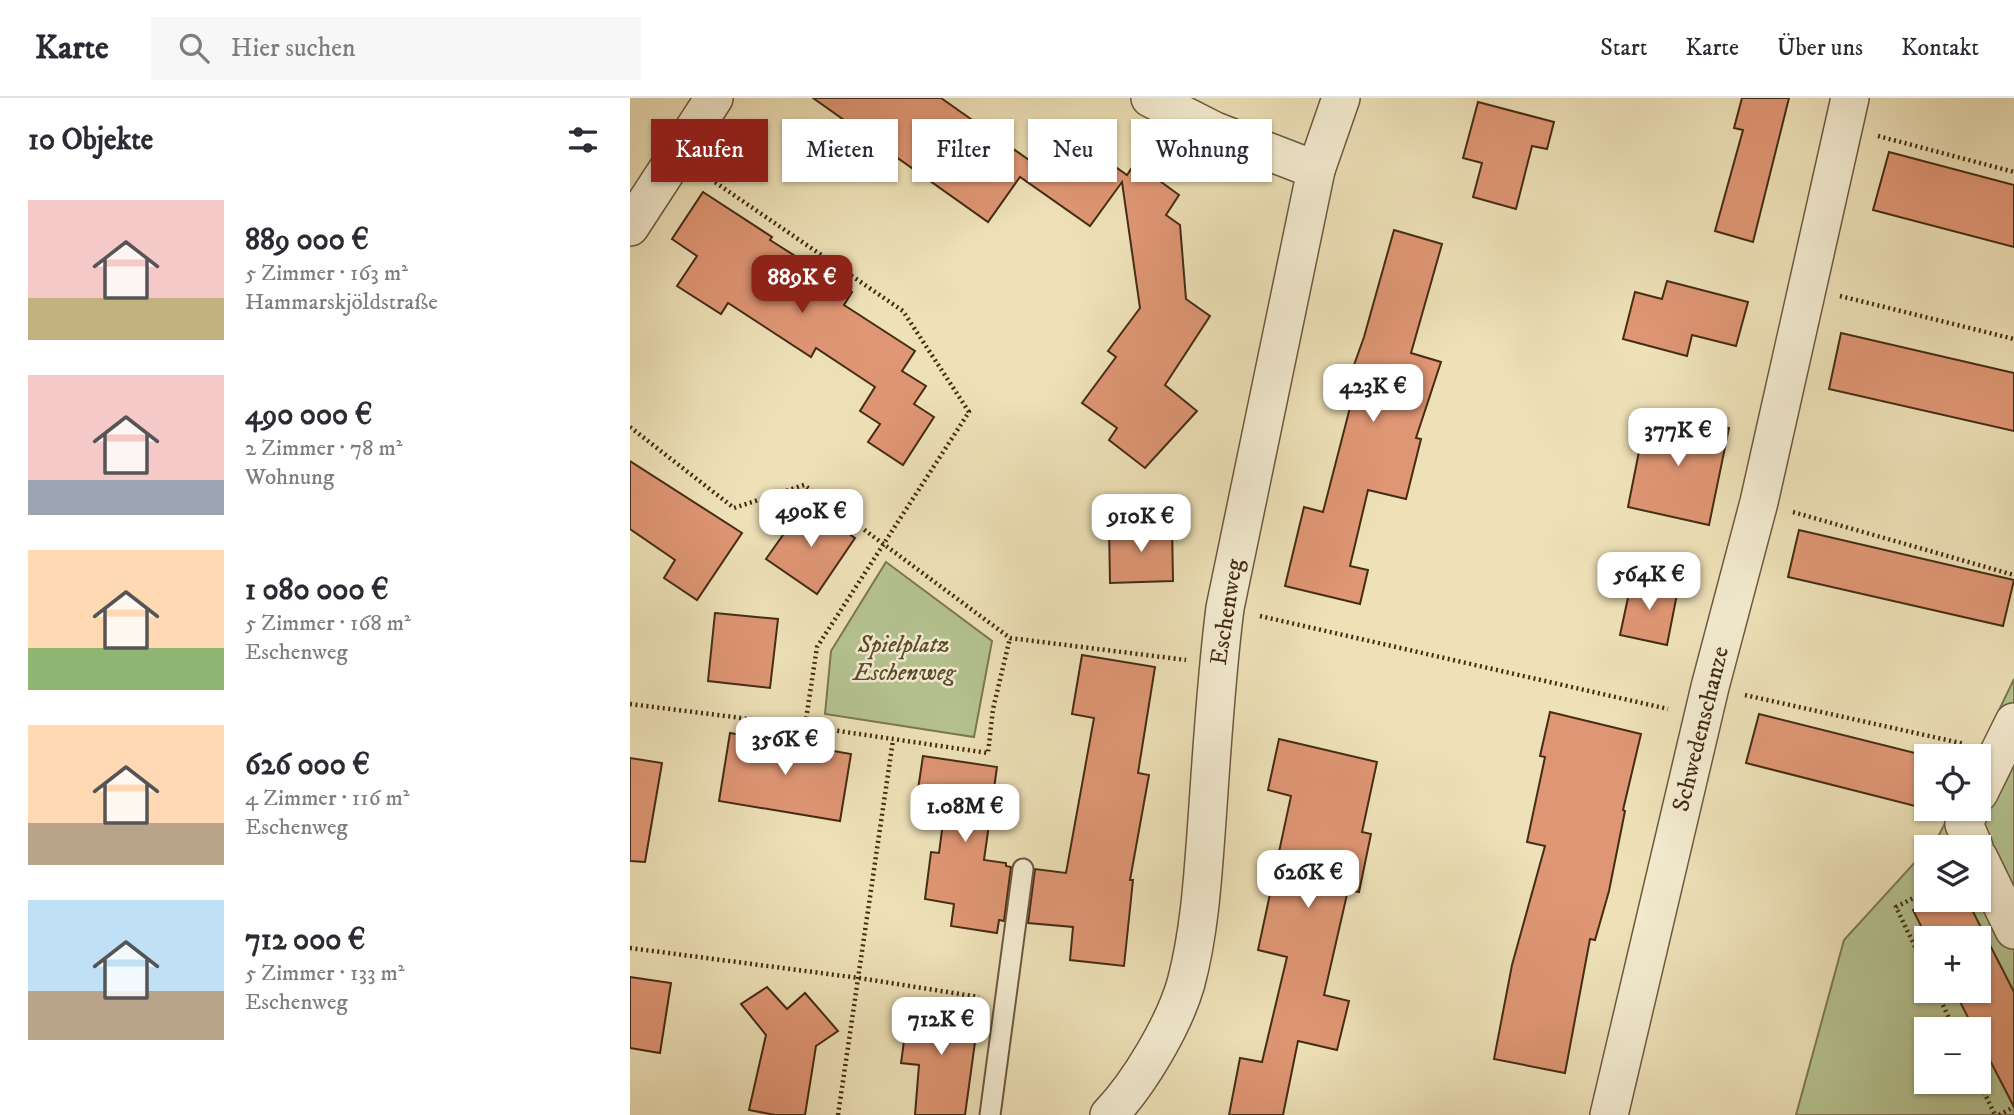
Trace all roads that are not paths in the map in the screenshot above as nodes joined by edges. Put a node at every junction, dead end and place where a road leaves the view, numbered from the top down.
1 (714, 98) edge
2 (1150, 98) edge
3 (1341, 98) edge
4 (1846, 112) edge
5 (1316, 170) junction
6 (630, 227) edge
7 (2007, 737) edge
8 (1991, 769) edge
9 (1023, 869) dead end
10 (1991, 883) edge
11 (2014, 930) edge
12 (990, 1115) edge
13 (1109, 1115) edge
14 (1609, 1115) edge

1 - 6 street
2 - 5 street
3 - 5 street, Eschenweg
4 - 14 street, Schwedenschanze
5 - 13 street, Eschenweg
7 - 8 street
9 - 12 lane
10 - 11 street

